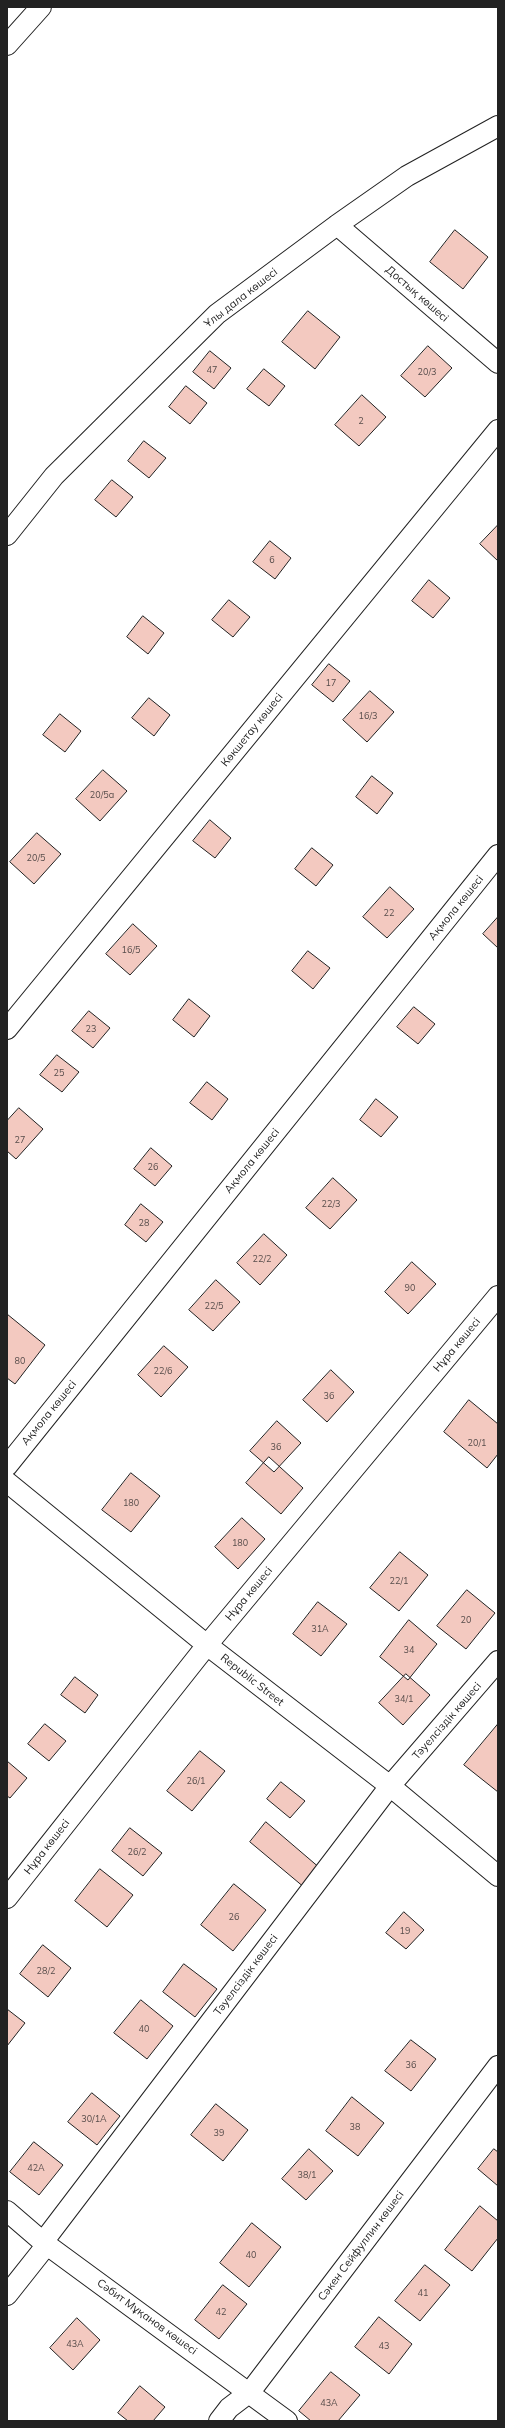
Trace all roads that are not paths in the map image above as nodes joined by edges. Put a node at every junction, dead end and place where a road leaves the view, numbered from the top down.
1 (41, 7) edge
2 (7, 45) edge
3 (498, 126) edge
4 (337, 225) junction
5 (498, 363) edge
6 (498, 430) edge
7 (7, 535) edge
8 (498, 856) edge
9 (7, 1029) edge
10 (498, 1296) edge
11 (7, 1466) edge
12 (7, 1482) edge
13 (207, 1645) junction
14 (498, 1661) edge
15 (390, 1786) junction
16 (498, 1876) edge
17 (7, 1898) edge
18 (498, 2066) edge
19 (7, 2211) edge
20 (43, 2242) junction
21 (7, 2295) edge
22 (250, 2392) junction
23 (219, 2421) edge
24 (287, 2421) edge

1 - 2 street
3 - 4 street, Ұлы дала көшесі
4 - 5 street, Достық көшесі
4 - 7 street, Ұлы дала көшесі
6 - 9 street, Көкшетау көшесі
8 - 11 street, Ақмола көшесі
10 - 13 street, Нұра көшесі
12 - 13 street, Republic Street
13 - 15 street, Republic Street
13 - 17 street, Нұра көшесі
14 - 15 street, Тәуелсіздік көшесі
15 - 16 street, Republic Street
15 - 20 street, Тәуелсіздік көшесі
18 - 22 street, Сәкен Сейфуллин көшесі
19 - 20 street, Сәбит Мұқанов көшесі
20 - 21 street, Тәуелсіздік көшесі
20 - 22 street, Сәбит Мұқанов көшесі
22 - 23 street, Сәкен Сейфуллин көшесі
22 - 24 street, Сәбит Мұқанов көшесі

